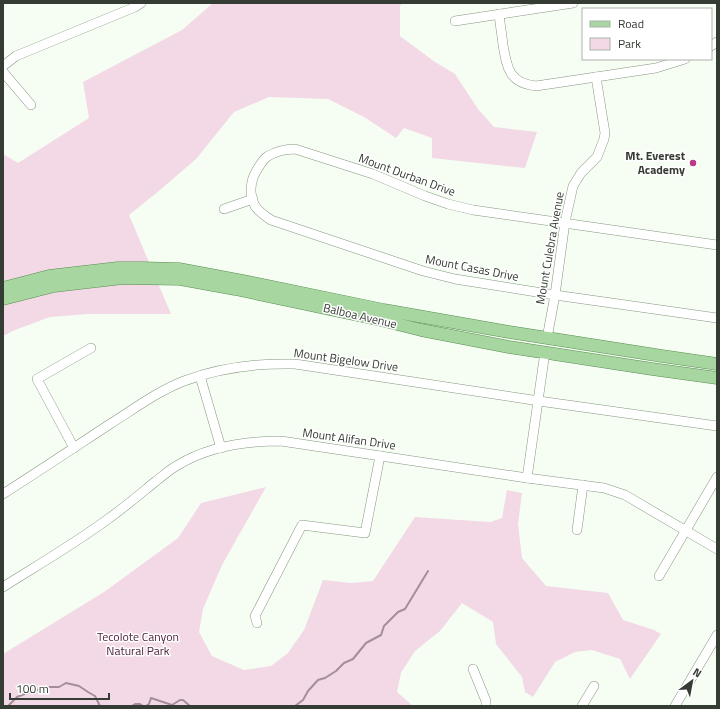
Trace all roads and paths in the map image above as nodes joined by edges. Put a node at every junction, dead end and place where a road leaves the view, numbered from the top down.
1 (141, 3) edge
2 (573, 3) edge
3 (499, 14) junction
4 (454, 21) dead end
5 (682, 60) edge
6 (3, 66) edge
7 (3, 72) edge
8 (596, 77) junction
9 (31, 105) dead end
10 (253, 199) junction
11 (224, 209) dead end
12 (565, 222) junction
13 (717, 245) edge
14 (3, 288) edge
15 (555, 295) junction
16 (3, 299) edge
17 (717, 318) edge
18 (547, 338) junction
19 (568, 342) junction
20 (509, 347) junction
21 (91, 348) dead end
22 (545, 352) junction
23 (717, 364) edge
24 (200, 376) junction
25 (717, 378) edge
26 (538, 400) junction
27 (717, 426) edge
28 (74, 448) junction
29 (221, 448) junction
30 (380, 456) junction
31 (717, 477) edge
32 (527, 478) junction
33 (583, 486) junction
34 (3, 494) edge
35 (577, 530) dead end
36 (686, 530) junction
37 (717, 549) edge
38 (659, 576) dead end
39 (3, 587) edge
40 (257, 623) dead end
41 (717, 635) edge
42 (473, 669) dead end
43 (594, 686) dead end
44 (486, 706) edge
45 (582, 706) edge
46 (675, 706) edge

1 - 6 street
2 - 3 street
3 - 4 street
3 - 8 street
5 - 8 street
7 - 9 street
8 - 12 street, Mount Culebra Avenue
10 - 11 street
10 - 12 street, Mount Durban Drive
10 - 15 street, Mount Casas Drive
12 - 13 street, Mount Durban Drive
12 - 15 street, Mount Culebra Avenue
14 - 18 main road, Balboa Avenue
15 - 17 street, Mount Casas Drive
15 - 18 street, Mount Culebra Avenue
16 - 20 main road, Balboa Avenue
18 - 19 main road, Balboa Avenue
18 - 20 main road
19 - 22 main road
19 - 23 main road, Balboa Avenue
20 - 22 main road, Balboa Avenue
21 - 28 street
22 - 25 main road, Balboa Avenue
22 - 26 street
24 - 26 street, Mount Bigelow Drive
24 - 28 street, Mount Bigelow Drive
24 - 29 street
26 - 27 street, Mount Bigelow Drive
26 - 32 street
28 - 34 street, Mount Bigelow Drive
29 - 30 street, Mount Alifan Drive
29 - 39 street, Mount Alifan Drive
30 - 32 street, Mount Alifan Drive
30 - 40 street
31 - 36 street
32 - 33 street, Mount Alifan Drive
33 - 35 street
33 - 36 street, Mount Alifan Drive
36 - 37 street, Mount Alifan Drive
36 - 38 street
41 - 46 street
42 - 44 street
43 - 45 street

